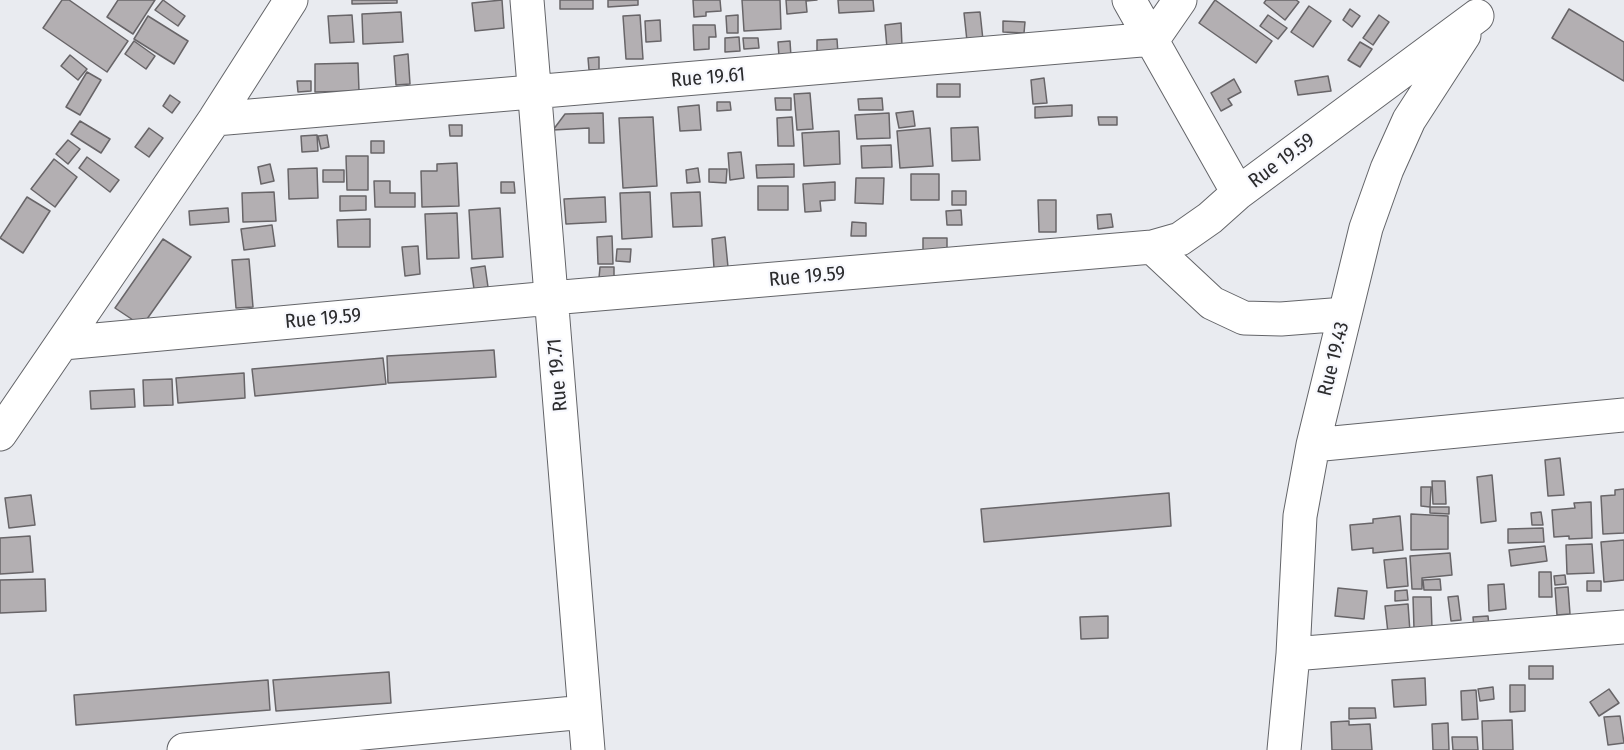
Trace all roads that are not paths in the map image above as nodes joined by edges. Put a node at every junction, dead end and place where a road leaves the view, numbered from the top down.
1 (291, 0) edge
2 (527, 0) edge
3 (1130, 0) edge
4 (1180, 0) edge
5 (1482, 8) edge
6 (1153, 39) junction
7 (535, 93) junction
8 (215, 119) junction
9 (1238, 193) junction
10 (1152, 247) junction
11 (551, 298) junction
12 (1345, 314) junction
13 (63, 343) junction
14 (1624, 415) edge
15 (2, 425) edge
16 (1312, 445) junction
17 (1624, 627) edge
18 (1293, 654) junction
19 (585, 712) junction
20 (184, 750) edge
21 (588, 750) edge
22 (1284, 750) edge

1 - 8 street
2 - 7 street, Rue 19.71
3 - 6 street
4 - 6 street
5 - 9 street, Rue 19.59
5 - 12 street, Rue 19.43
6 - 7 street, Rue 19.61
6 - 9 street
7 - 8 street, Rue 19.61
7 - 11 street, Rue 19.71
8 - 13 street
9 - 10 street, Rue 19.59
10 - 11 street, Rue 19.59
10 - 12 street
11 - 13 street, Rue 19.59
11 - 19 street, Rue 19.71
12 - 16 street, Rue 19.43
13 - 15 street
14 - 16 street
16 - 18 street, Rue 19.43
17 - 18 street
18 - 22 street, Rue 19.43
19 - 20 street
19 - 21 street, Rue 19.71

